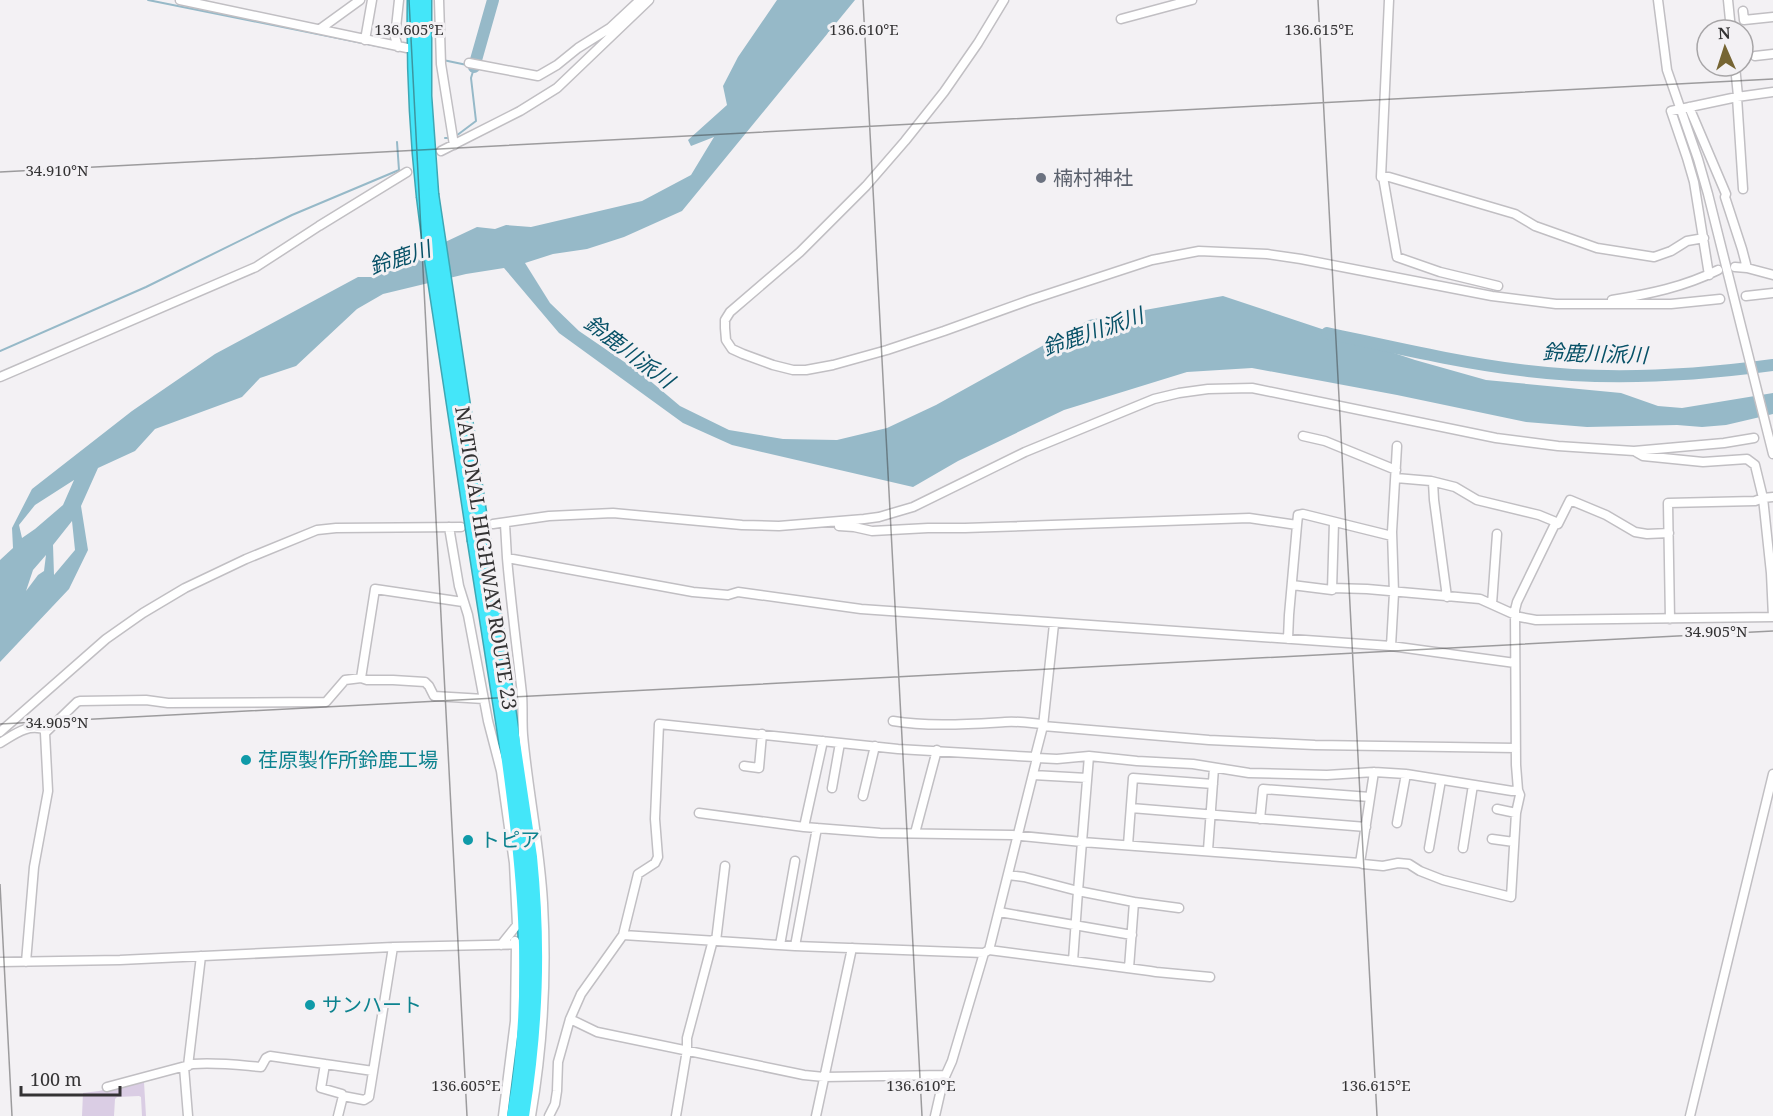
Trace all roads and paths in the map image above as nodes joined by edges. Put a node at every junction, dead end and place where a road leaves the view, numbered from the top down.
1 (180, 0) edge
2 (360, 0) edge
3 (372, 0) edge
4 (399, 0) edge
5 (414, 0) edge
6 (425, 0) edge
7 (439, 0) edge
8 (640, 0) edge
9 (649, 0) edge
10 (1004, 0) edge
11 (1192, 0) edge
12 (1389, 0) edge
13 (1658, 0) edge
14 (1728, 0) edge
15 (1743, 11) dead end
16 (1773, 17) edge
17 (1121, 18) dead end
18 (1730, 18) edge
19 (320, 28) junction
20 (365, 40) junction
21 (429, 52) dead end
22 (1773, 54) edge
23 (1755, 56) dead end
24 (441, 58) junction
25 (469, 63) dead end
26 (1736, 78) edge
27 (1773, 92) edge
28 (1737, 97) junction
29 (1684, 108) junction
30 (453, 144) junction
31 (441, 152) dead end
32 (406, 172) dead end
33 (1383, 177) junction
34 (1743, 189) dead end
35 (428, 195) junction
36 (1704, 238) junction
37 (1735, 267) dead end
38 (1747, 268) junction
39 (1718, 270) dead end
40 (1709, 275) junction
41 (1773, 275) edge
42 (1498, 286) dead end
43 (1773, 293) edge
44 (1746, 296) dead end
45 (1720, 299) dead end
46 (1592, 304) junction
47 (0, 377) edge
48 (1303, 436) dead end
49 (1754, 438) dead end
50 (1398, 446) dead end
51 (1634, 451) junction
52 (1773, 454) edge
53 (1396, 474) junction
54 (1433, 482) junction
55 (1773, 497) edge
56 (1763, 498) junction
57 (829, 522) junction
58 (1334, 522) junction
59 (1556, 522) junction
60 (493, 524) dead end
61 (505, 524) junction
62 (1297, 525) junction
63 (449, 527) junction
64 (461, 527) dead end
65 (1669, 533) junction
66 (1497, 534) dead end
67 (1392, 536) junction
68 (507, 558) junction
69 (1292, 585) junction
70 (1332, 588) junction
71 (1394, 593) junction
72 (1447, 597) junction
73 (463, 602) junction
74 (1492, 604) junction
75 (1515, 613) junction
76 (1773, 617) edge
77 (1670, 619) junction
78 (1054, 624) junction
79 (1288, 639) junction
80 (1391, 646) junction
81 (1515, 663) junction
82 (361, 678) junction
83 (484, 699) junction
84 (893, 720) dead end
85 (1043, 725) junction
86 (46, 730) junction
87 (0, 732) edge
88 (762, 734) junction
89 (823, 741) junction
90 (0, 743) edge
91 (840, 743) junction
92 (875, 746) junction
93 (1516, 748) junction
94 (937, 750) junction
95 (1089, 756) junction
96 (1036, 758) junction
97 (744, 766) dead end
98 (1214, 768) junction
99 (1374, 772) junction
100 (1406, 774) junction
101 (1773, 774) edge
102 (1033, 775) junction
103 (1087, 778) junction
104 (1441, 780) junction
105 (1213, 784) junction
106 (1473, 784) junction
107 (832, 788) dead end
108 (1518, 790) junction
109 (863, 796) dead end
110 (1370, 797) junction
111 (1131, 808) junction
112 (1497, 809) dead end
113 (699, 813) dead end
114 (1516, 813) junction
115 (1211, 815) junction
116 (1260, 819) junction
117 (1397, 823) dead end
118 (1366, 826) junction
119 (804, 827) junction
120 (817, 828) junction
121 (915, 833) junction
122 (1018, 836) junction
123 (1492, 839) dead end
124 (1082, 842) junction
125 (1514, 843) junction
126 (1128, 845) junction
127 (1429, 848) dead end
128 (1463, 848) dead end
129 (1208, 850) junction
130 (795, 861) dead end
131 (1360, 862) junction
132 (725, 866) dead end
133 (1008, 875) junction
134 (1078, 891) junction
135 (1134, 902) junction
136 (1179, 908) dead end
137 (999, 912) junction
138 (1075, 924) junction
139 (511, 932) junction
140 (623, 935) junction
141 (1132, 935) junction
142 (715, 940) junction
143 (526, 944) junction
144 (501, 945) junction
145 (780, 945) junction
146 (393, 946) junction
147 (795, 946) junction
148 (852, 948) junction
149 (986, 951) junction
150 (516, 955) junction
151 (201, 956) junction
152 (1073, 961) junction
153 (0, 962) edge
154 (26, 962) junction
155 (1129, 968) junction
156 (1210, 977) dead end
157 (521, 1000) junction
158 (570, 1020) junction
159 (687, 1050) junction
160 (325, 1064) junction
161 (186, 1066) junction
162 (373, 1071) junction
163 (945, 1075) junction
164 (824, 1077) junction
165 (107, 1087) dead end
166 (343, 1096) junction
167 (188, 1116) edge
168 (338, 1116) edge
169 (503, 1116) edge
170 (513, 1116) edge
171 (523, 1116) edge
172 (531, 1116) edge
173 (549, 1116) edge
174 (676, 1116) edge
175 (816, 1116) edge
176 (935, 1116) edge
177 (1690, 1116) edge

1 - 19 street
2 - 19 street
3 - 20 street
4 - 20 street
5 - 35 highway, NATIONAL HIGHWAY ROUTE 23
6 - 35 highway, NATIONAL HIGHWAY ROUTE 23
7 - 24 street
8 - 25 street
9 - 30 street
10 - 46 street
11 - 17 street
12 - 33 street
13 - 29 street
14 - 18 street
15 - 16 street
19 - 20 street
21 - 24 street
22 - 23 street
24 - 30 street
26 - 28 street
27 - 28 street
28 - 29 street
28 - 34 street
29 - 36 street
29 - 38 street
29 - 52 street
30 - 31 street
32 - 47 street
33 - 36 street
33 - 42 street
35 - 143 highway, NATIONAL HIGHWAY ROUTE 23, bridge
36 - 40 street
37 - 38 street
38 - 41 street
39 - 40 street
40 - 46 street
43 - 44 street
45 - 46 street
48 - 53 street
49 - 51 street
50 - 53 street
51 - 56 street
51 - 57 street
53 - 54 street
53 - 67 street
54 - 59 street
54 - 72 street
55 - 56 street
56 - 65 street
56 - 76 street
57 - 61 street
57 - 62 street
58 - 62 street
58 - 67 street
58 - 70 street
59 - 65 street
59 - 75 street
60 - 61 street
61 - 68 street
62 - 69 street
63 - 64 street
63 - 73 street
63 - 87 street
65 - 77 street
66 - 74 street
67 - 71 street
68 - 78 street
68 - 172 street
69 - 70 street
69 - 79 street
70 - 71 street
71 - 72 street
71 - 80 street
72 - 74 street
73 - 82 street
73 - 83 street
74 - 75 street
75 - 77 street
75 - 81 street
76 - 77 street
78 - 79 street
78 - 85 street
79 - 80 street
80 - 81 street
81 - 93 street
82 - 83 street
82 - 86 street
83 - 139 street
84 - 85 street
85 - 93 street
85 - 96 street
86 - 90 street
86 - 154 street
88 - 89 street
88 - 97 street
88 - 140 street
89 - 91 street
89 - 119 street
91 - 92 street
91 - 107 street
92 - 94 street
92 - 109 street
93 - 108 street
94 - 96 street
94 - 121 street
95 - 96 street
95 - 98 street
95 - 103 street
96 - 102 street
98 - 99 street
98 - 105 street
99 - 100 street
99 - 110 street
100 - 104 street
100 - 117 street
101 - 177 street
102 - 103 street
102 - 122 street
103 - 124 street
104 - 106 street
104 - 127 street
105 - 111 street
105 - 115 street
106 - 108 street
106 - 128 street
108 - 114 street
110 - 116 street
110 - 118 street
111 - 115 street
111 - 126 street
112 - 114 street
113 - 119 street
114 - 125 street
115 - 116 street
115 - 129 street
116 - 118 street
118 - 131 street
119 - 120 street
120 - 121 street
120 - 147 street
121 - 122 street
122 - 124 street
122 - 133 street
123 - 125 street
124 - 126 street
124 - 134 street
125 - 131 street
126 - 129 street
129 - 131 street
130 - 145 street
132 - 142 street
133 - 134 street
133 - 137 street
134 - 135 street
134 - 138 street
135 - 136 street
135 - 141 street
137 - 138 street
137 - 149 street
138 - 141 street
138 - 152 street
139 - 143 street
139 - 144 street
140 - 142 street
140 - 158 street
141 - 155 street
142 - 145 street
142 - 159 street
143 - 144 street
143 - 150 street
143 - 157 highway, NATIONAL HIGHWAY ROUTE 23
143 - 171 highway, NATIONAL HIGHWAY ROUTE 23
144 - 146 street
144 - 150 street
145 - 147 street
146 - 151 street
146 - 162 street
147 - 148 street
148 - 149 street
148 - 164 street
149 - 152 street
149 - 163 street
150 - 157 street
151 - 154 street
151 - 161 street
152 - 155 street
153 - 154 street
155 - 156 street
157 - 169 street
157 - 170 highway, NATIONAL HIGHWAY ROUTE 23
158 - 159 street
158 - 173 street
159 - 164 street
159 - 174 street
160 - 161 street
160 - 162 street
160 - 166 street
161 - 165 street
161 - 167 street
162 - 166 street
163 - 164 street
163 - 176 street
164 - 175 street
166 - 168 street

